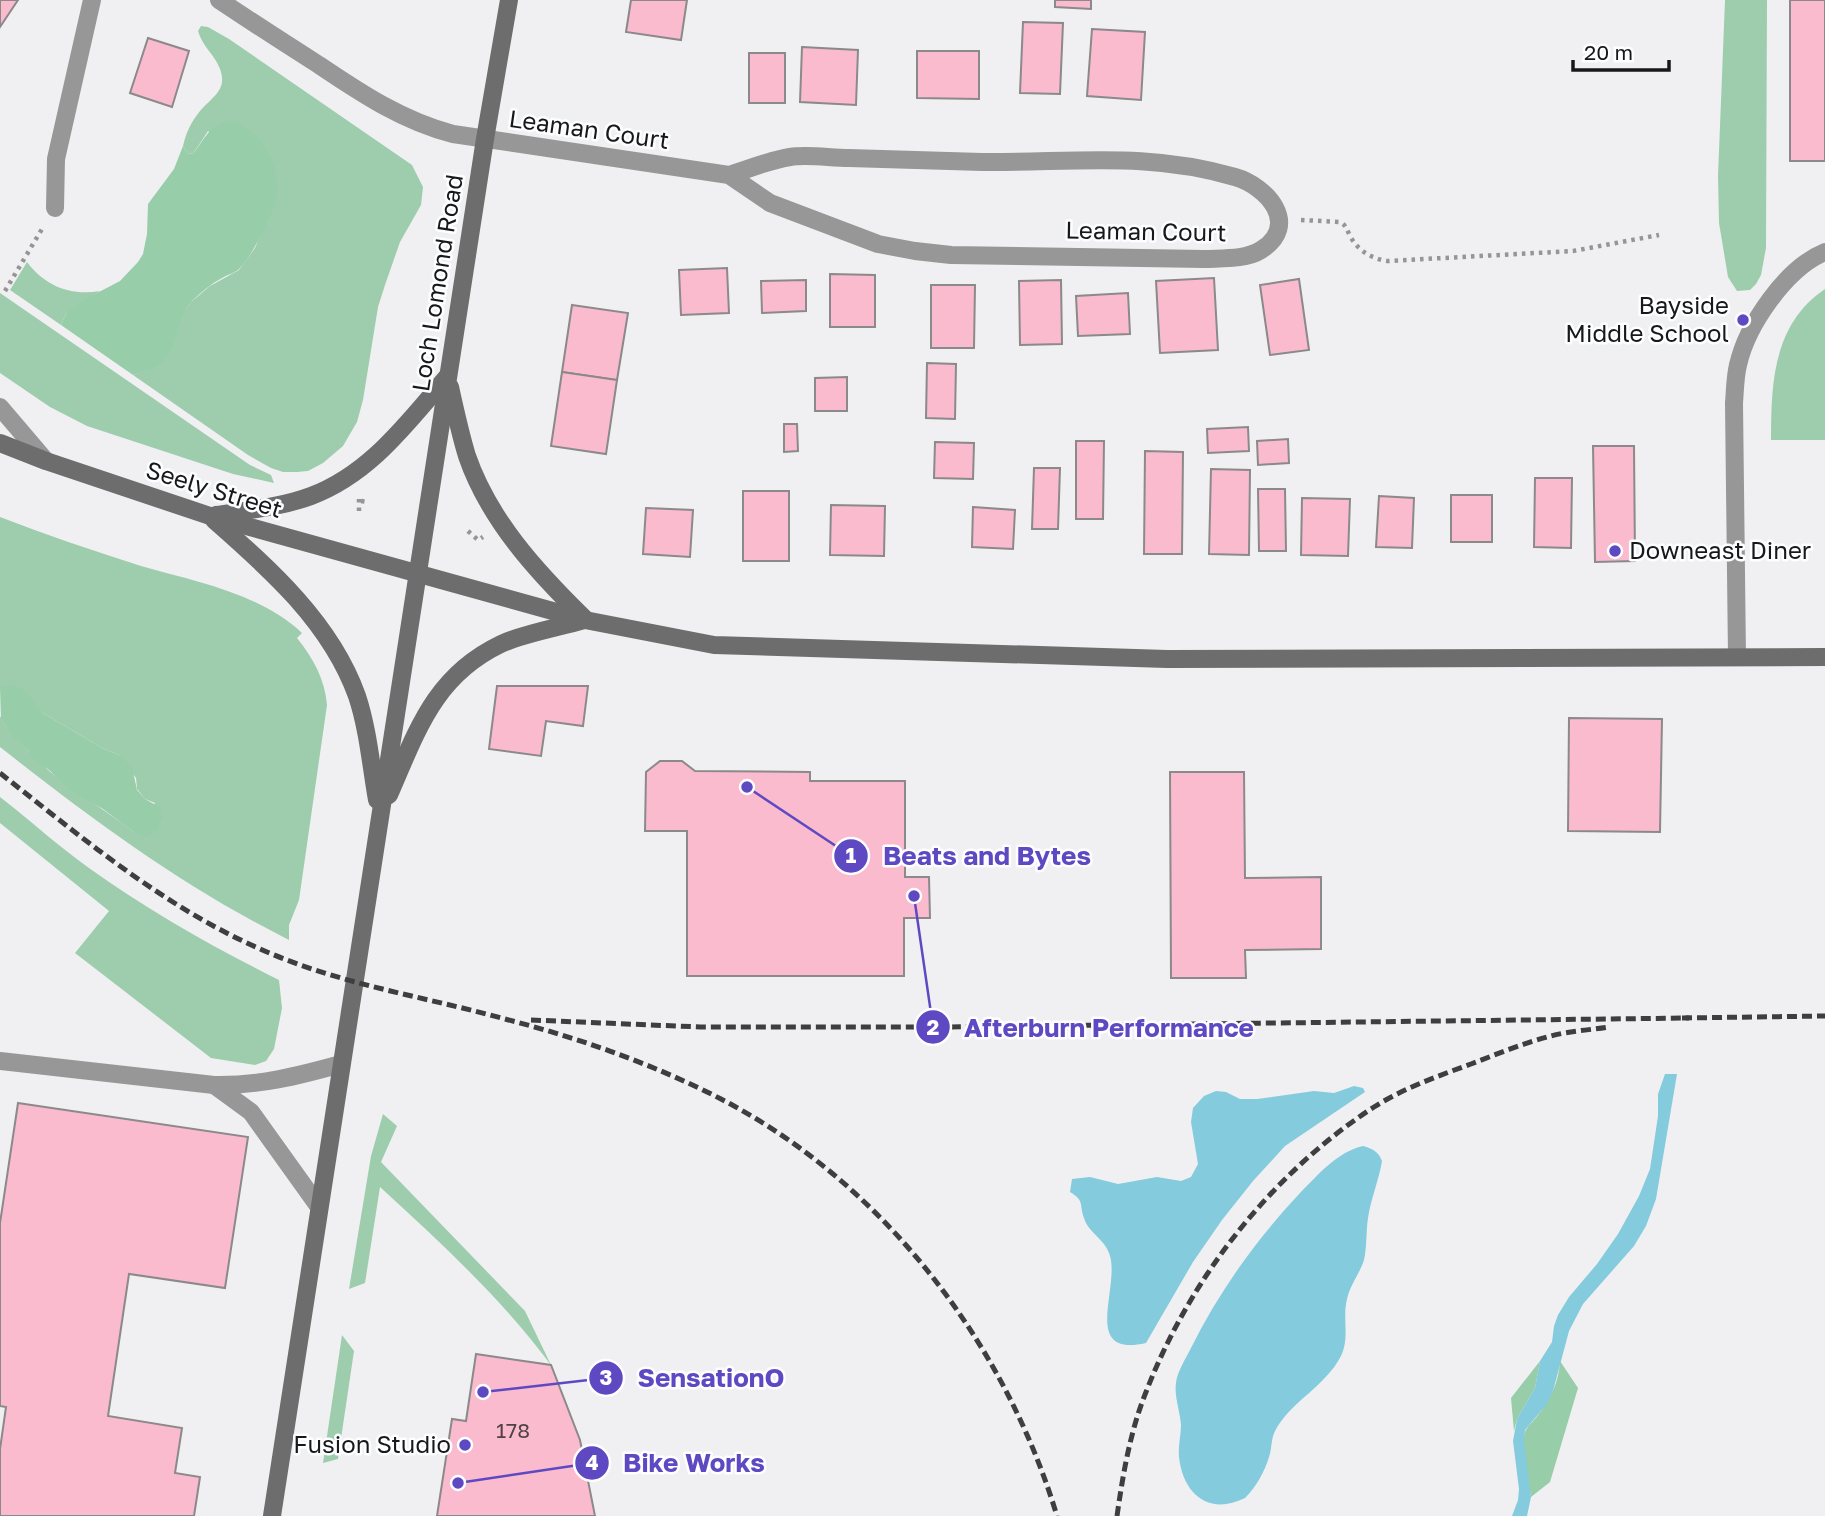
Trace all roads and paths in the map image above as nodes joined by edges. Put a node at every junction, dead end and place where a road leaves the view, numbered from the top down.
1 (92, 0) edge
2 (219, 0) edge
3 (509, 0) edge
4 (485, 139) junction
5 (729, 175) junction
6 (55, 208) joint
7 (1279, 219) junction
8 (1659, 235) dead end
9 (1825, 252) edge
10 (5, 291) dead end
11 (448, 377) junction
12 (0, 407) edge
13 (0, 443) edge
14 (46, 461) junction
15 (361, 500) dead end
16 (369, 502) dead end
17 (210, 516) junction
18 (478, 540) dead end
19 (478, 550) dead end
20 (417, 573) junction
21 (585, 620) junction
22 (1737, 657) junction
23 (1825, 657) edge
24 (379, 817) junction
25 (0, 1061) edge
26 (341, 1064) junction
27 (214, 1085) junction
28 (318, 1207) junction
29 (272, 1516) edge

1 - 6 street
2 - 4 street, Leaman Court
3 - 4 main road, Loch Lomond Road
4 - 5 street, Leaman Court
4 - 11 main road, Loch Lomond Road
5 - 7 street, Leaman Court
5 - 7 street, Leaman Court
6 - 10 path
7 - 8 path
9 - 22 street
11 - 17 main road
11 - 20 main road, Loch Lomond Road
11 - 21 main road
12 - 14 street
13 - 14 main road, Seely Street
14 - 17 main road, Seely Street
15 - 16 path
17 - 20 main road, Seely Street
17 - 24 main road
18 - 19 path
20 - 21 main road, Seely Street
20 - 24 main road, Loch Lomond Road
21 - 22 main road, Seely Street
21 - 24 main road
22 - 23 main road, Seely Street
24 - 26 main road
25 - 27 street
26 - 27 street
26 - 28 main road
27 - 28 street
28 - 29 main road

